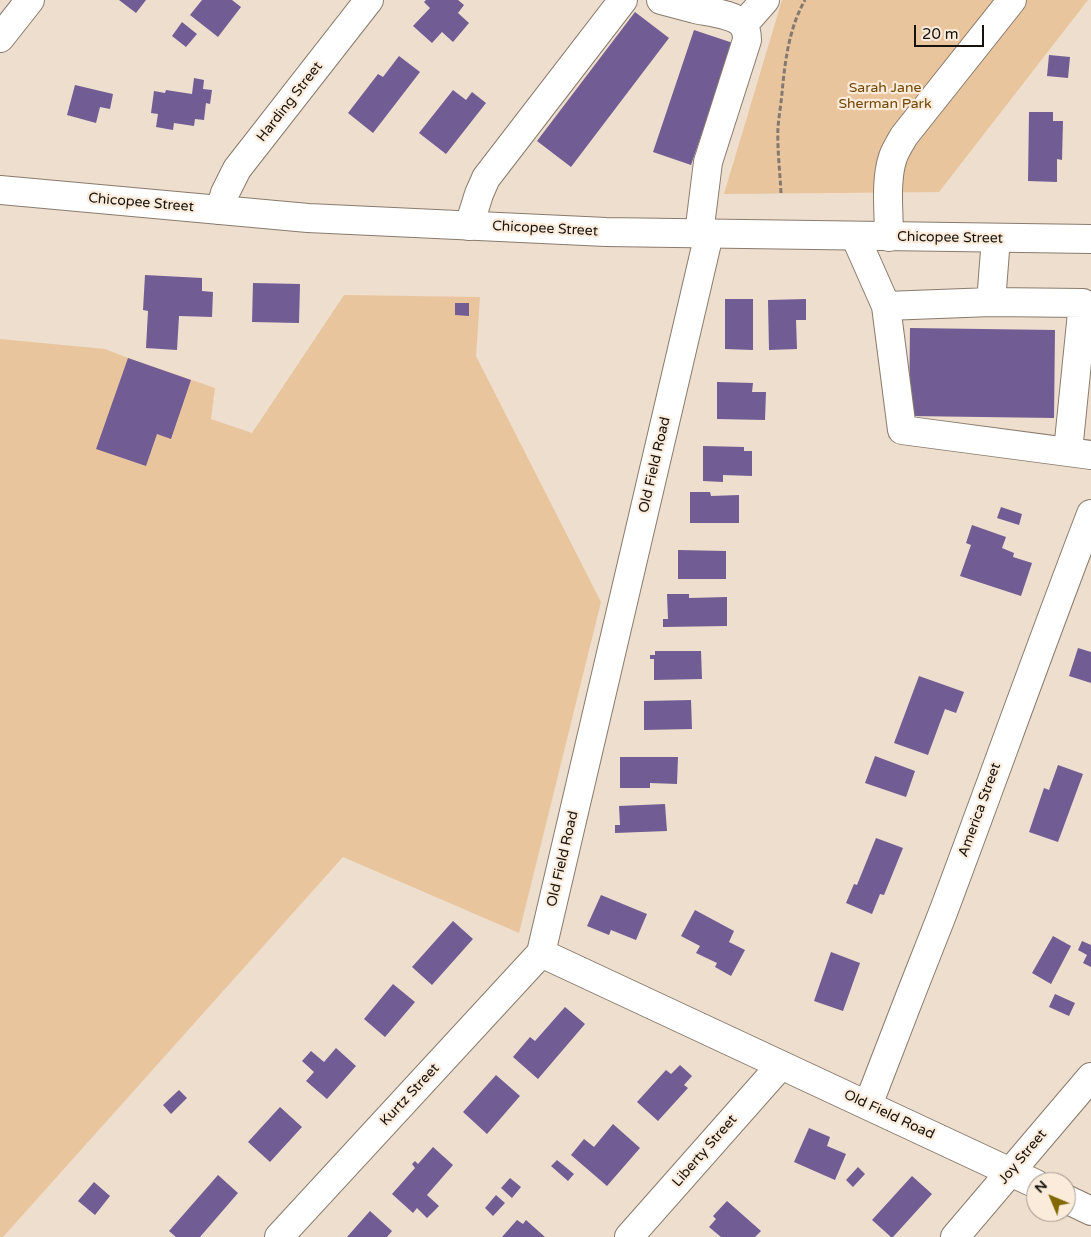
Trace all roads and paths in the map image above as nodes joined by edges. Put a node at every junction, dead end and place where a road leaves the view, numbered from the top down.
1 (30, 0) edge
2 (369, 0) edge
3 (623, 0) edge
4 (661, 0) edge
5 (765, 0) edge
6 (805, 0) edge
7 (1012, 0) edge
8 (699, 5) edge
9 (743, 25) junction
10 (0, 38) edge
11 (0, 190) edge
12 (781, 193) dead end
13 (220, 210) junction
14 (469, 226) junction
15 (704, 234) junction
16 (856, 236) junction
17 (889, 237) junction
18 (996, 238) junction
19 (1091, 239) edge
20 (991, 302) junction
21 (886, 306) junction
22 (1079, 453) edge
23 (1091, 514) edge
24 (541, 953) junction
25 (781, 1065) junction
26 (1091, 1077) edge
27 (868, 1105) junction
28 (1011, 1172) junction
29 (1026, 1179) edge
30 (1076, 1204) edge
31 (1091, 1211) edge
32 (279, 1237) edge
33 (629, 1237) edge
34 (955, 1237) edge

1 - 10 street
2 - 13 street, Harding Street
3 - 14 street
4 - 8 street
5 - 9 street
6 - 12 path
7 - 17 street
8 - 9 street
9 - 15 street, Old Field Road
11 - 13 street, Chicopee Street
13 - 14 street, Chicopee Street
14 - 15 street, Chicopee Street
15 - 16 street, Chicopee Street
15 - 24 street, Old Field Road
16 - 17 street, Chicopee Street
16 - 21 street
17 - 18 street, Chicopee Street
18 - 19 street, Chicopee Street
18 - 20 street
20 - 21 street
20 - 22 street
21 - 22 street
23 - 27 street, America Street
24 - 25 street, Old Field Road
24 - 32 street, Kurtz Street
25 - 27 street, Old Field Road
25 - 33 street, Liberty Street
26 - 28 street, Joy Street
27 - 28 street, Old Field Road
28 - 29 street, Old Field Road
28 - 34 street, Joy Street
30 - 31 street

